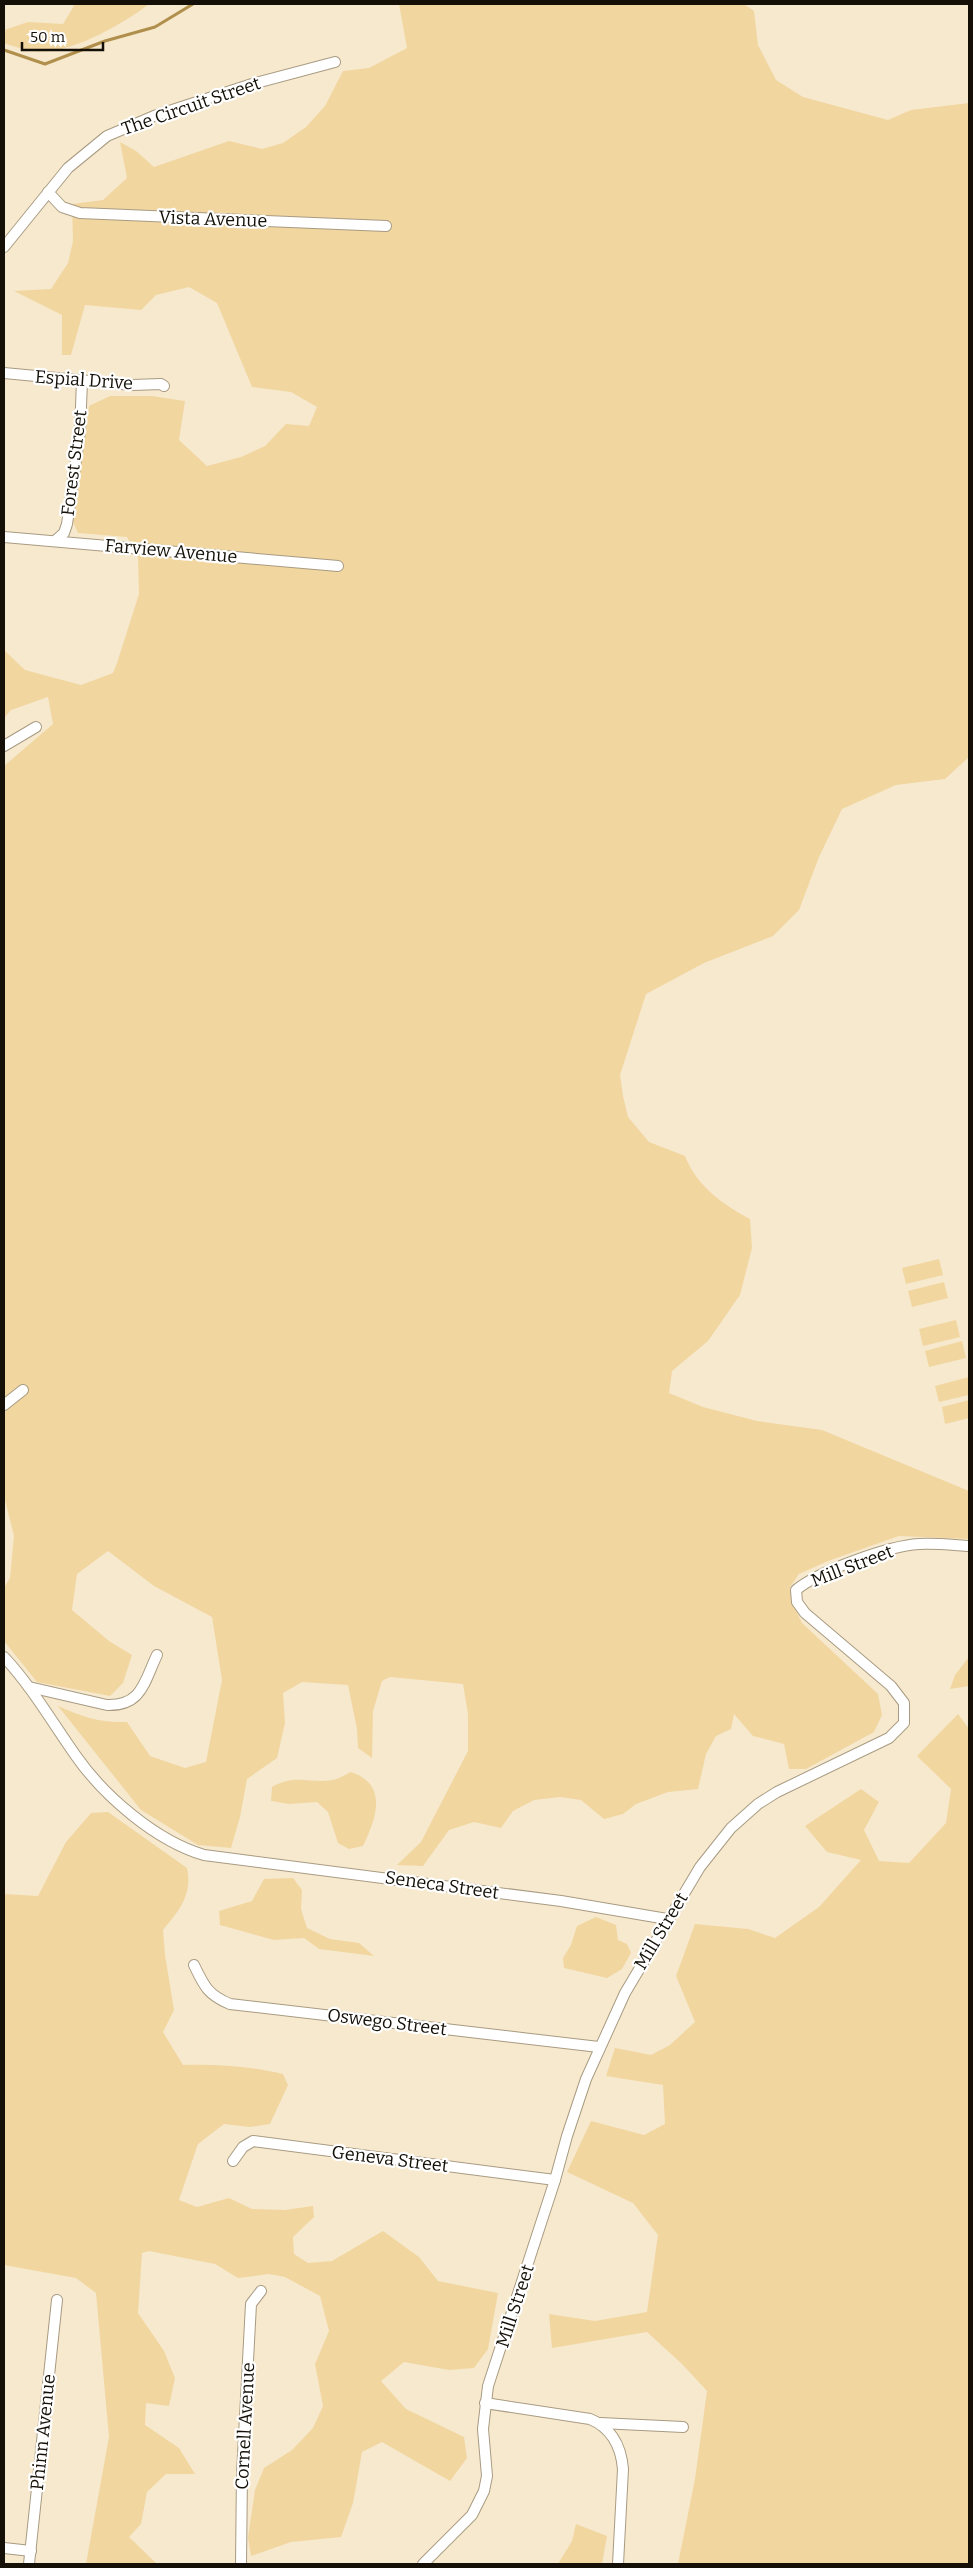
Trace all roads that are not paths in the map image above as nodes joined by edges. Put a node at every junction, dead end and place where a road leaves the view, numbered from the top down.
1 (335, 62) dead end
2 (48, 192) junction
3 (386, 226) dead end
4 (4, 247) edge
5 (4, 374) edge
6 (82, 381) junction
7 (164, 386) dead end
8 (4, 537) edge
9 (56, 540) junction
10 (338, 566) dead end
11 (36, 727) dead end
12 (4, 746) edge
13 (23, 1390) dead end
14 (4, 1404) edge
15 (969, 1546) edge
16 (156, 1655) dead end
17 (4, 1657) edge
18 (29, 1687) junction
19 (667, 1919) junction
20 (194, 1965) dead end
21 (599, 2047) junction
22 (233, 2161) dead end
23 (555, 2180) junction
24 (261, 2291) dead end
25 (57, 2300) dead end
26 (484, 2403) junction
27 (600, 2423) junction
28 (683, 2427) dead end
29 (4, 2548) edge
30 (31, 2551) junction
31 (29, 2564) edge
32 (241, 2564) edge
33 (423, 2564) edge
34 (618, 2564) edge

1 - 2 street, The Circuit Street
2 - 3 street, Vista Avenue
2 - 4 street, The Circuit Street
5 - 6 street, Espial Drive
6 - 7 street, Espial Drive
6 - 9 street, Forest Street
8 - 9 street, Farview Avenue
9 - 10 street, Farview Avenue
11 - 12 street
13 - 14 street
15 - 19 street, Mill Street
16 - 18 street
17 - 18 street, Seneca Street
18 - 19 street, Seneca Street
19 - 21 street, Mill Street
20 - 21 street, Oswego Street
21 - 23 street, Mill Street
22 - 23 street, Geneva Street
23 - 26 street, Mill Street
24 - 32 street, Cornell Avenue
25 - 30 street, Phinn Avenue
26 - 27 street
26 - 33 street, Mill Street
27 - 28 street
27 - 34 street
29 - 30 street
30 - 31 street, Phinn Avenue

